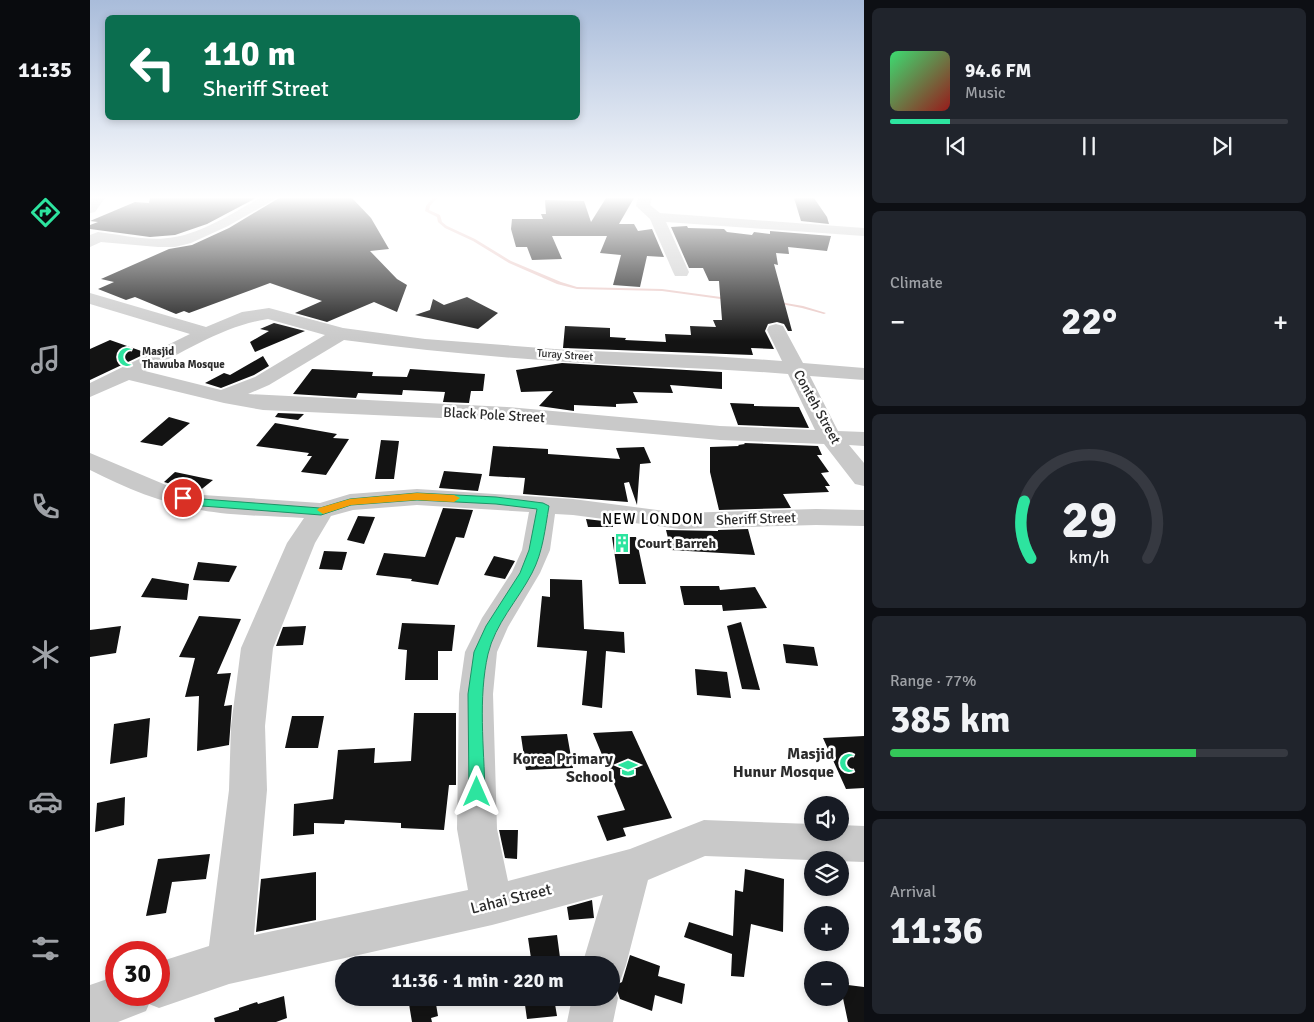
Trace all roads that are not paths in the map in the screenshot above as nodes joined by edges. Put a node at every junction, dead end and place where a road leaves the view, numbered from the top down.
1 (669, 246) edge
2 (681, 272) dead end
3 (90, 298) edge
4 (776, 330) dead end
5 (208, 332) junction
6 (340, 334) junction
7 (797, 370) junction
8 (126, 373) junction
9 (864, 374) edge
10 (90, 391) edge
11 (224, 397) junction
12 (830, 437) junction
13 (864, 439) edge
14 (90, 460) edge
15 (864, 479) edge
16 (543, 506) junction
17 (321, 511) junction
18 (864, 518) edge
19 (864, 844) edge
20 (631, 868) junction
21 (492, 905) junction
22 (607, 956) edge
23 (229, 962) junction
24 (170, 981) edge
25 (105, 1003) edge
26 (593, 1006) edge
27 (90, 1008) edge
28 (590, 1022) edge

1 - 2 street
3 - 5 street
4 - 7 street, Conteh Street
5 - 6 street, Turay Street
5 - 8 street
6 - 7 street, Turay Street
6 - 11 street
7 - 9 street, Turay Street
7 - 12 street, Conteh Street
8 - 10 street
8 - 11 street, Black Pole Street
11 - 12 street, Black Pole Street
12 - 13 street, Black Pole Street
12 - 15 street, Conteh Street
14 - 17 street
16 - 17 street, Sheriff Street
16 - 18 street, Sheriff Street
16 - 21 street
17 - 23 street
19 - 20 street, Lahai Street
20 - 21 street, Lahai Street
20 - 22 street
21 - 23 street, Lahai Street
23 - 24 street, Lahai Street
25 - 27 street
26 - 28 street

